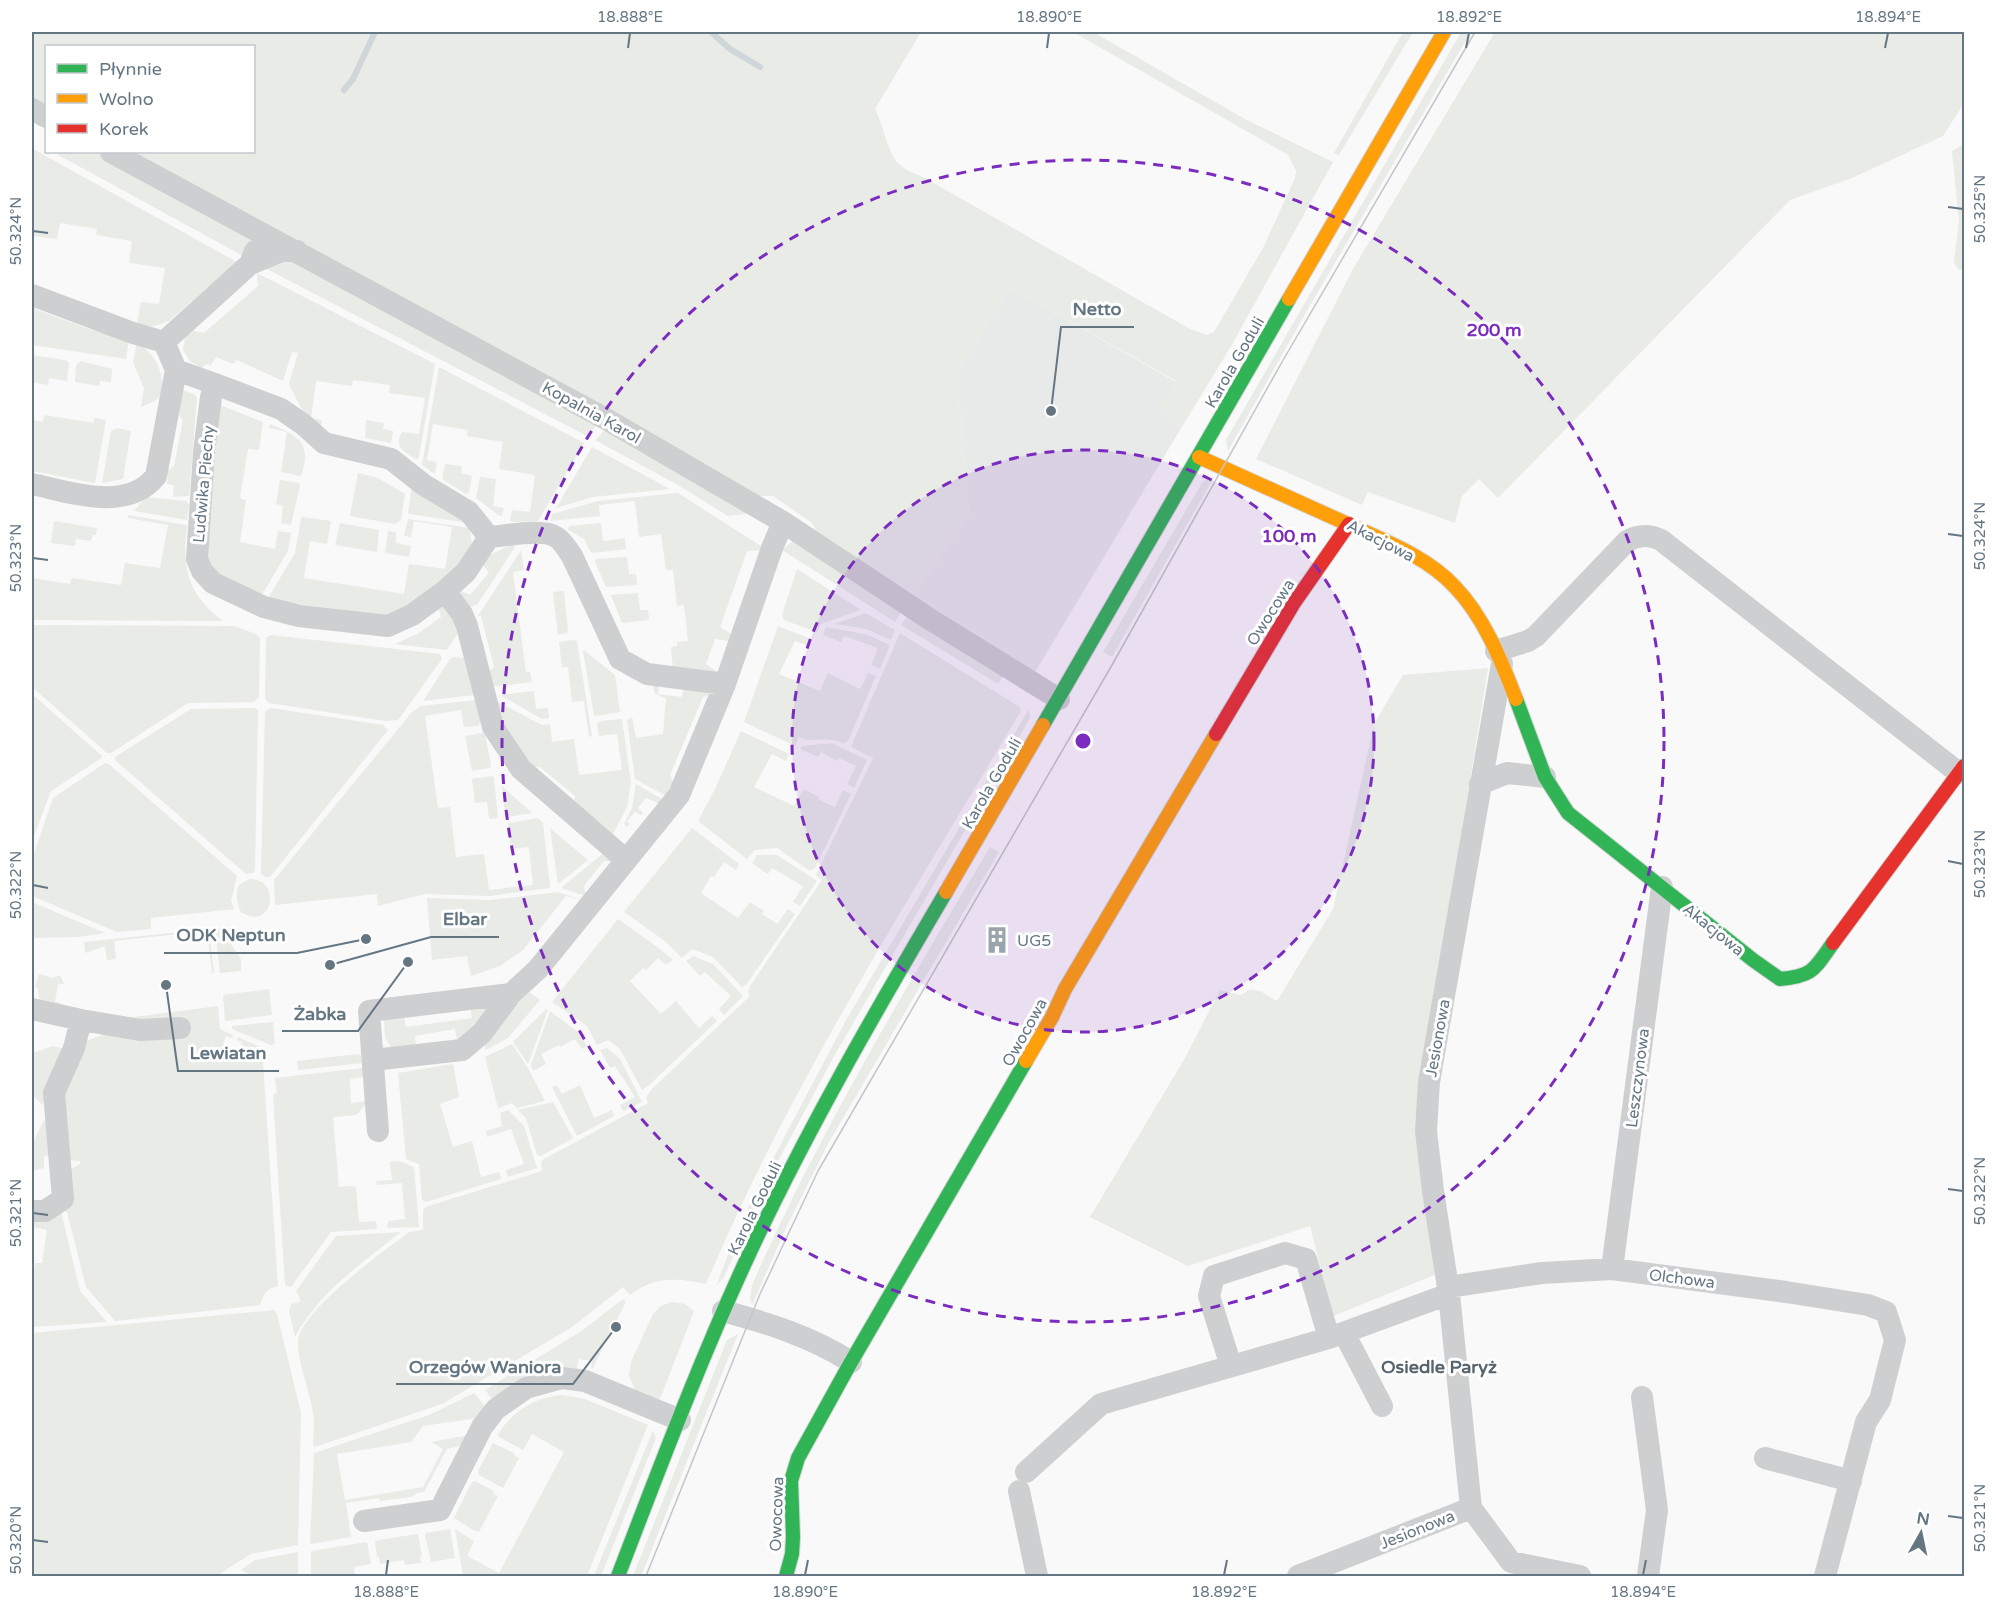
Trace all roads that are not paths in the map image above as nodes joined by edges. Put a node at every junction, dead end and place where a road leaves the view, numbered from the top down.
1 (1444, 32) edge
2 (113, 153) edge
3 (255, 229) junction
4 (297, 251) junction
5 (250, 264) junction
6 (32, 295) edge
7 (164, 342) junction
8 (176, 370) junction
9 (215, 384) junction
10 (1199, 457) junction
11 (32, 484) edge
12 (783, 522) junction
13 (1349, 524) junction
14 (489, 537) junction
15 (445, 591) junction
16 (1499, 657) junction
17 (725, 684) junction
18 (1059, 699) junction
19 (1962, 770) edge
20 (1545, 777) junction
21 (1480, 784) junction
22 (626, 861) junction
23 (1662, 887) junction
24 (511, 994) junction
25 (32, 1009) edge
26 (81, 1020) junction
27 (180, 1028) dead end
28 (373, 1060) junction
29 (378, 1131) dead end
30 (32, 1211) edge
31 (1612, 1269) junction
32 (1449, 1291) junction
33 (723, 1311) junction
34 (1337, 1336) junction
35 (851, 1362) junction
36 (1231, 1366) junction
37 (1642, 1397) dead end
38 (1383, 1406) dead end
39 (680, 1420) junction
40 (1766, 1458) dead end
41 (1851, 1480) junction
42 (1471, 1508) junction
43 (364, 1521) dead end
44 (1508, 1569) edge
45 (618, 1576) edge
46 (786, 1576) edge
47 (1037, 1576) edge
48 (1298, 1576) edge
49 (1580, 1576) edge
50 (1648, 1576) edge
51 (1825, 1576) edge

1 - 10 street, Karola Goduli
2 - 3 street, Kopalnia Karol
3 - 4 street, Kopalnia Karol
3 - 5 street
4 - 5 street
4 - 12 street, Kopalnia Karol
5 - 7 street
6 - 7 street
7 - 8 street
8 - 9 street
8 - 11 street
9 - 14 street
9 - 15 street, Ludwika Piechy
10 - 13 street, Akacjowa
10 - 18 street, Karola Goduli
12 - 17 street
12 - 18 street, Kopalnia Karol
13 - 16 street, Akacjowa
13 - 35 street, Owocowa
14 - 15 street, Ludwika Piechy
14 - 17 street
15 - 22 street
16 - 19 street, Akacjowa
16 - 20 street, Akacjowa
16 - 21 street, Jesionowa
17 - 22 street
18 - 33 street, Karola Goduli
19 - 23 street, Akacjowa
20 - 21 street
20 - 23 street, Akacjowa
21 - 32 street, Jesionowa
22 - 24 street
23 - 31 street, Leszczynowa
24 - 28 street
24 - 28 street
25 - 26 street
26 - 27 street
26 - 30 street
28 - 29 street
31 - 32 street, Olchowa
31 - 41 street, Olchowa
32 - 34 street
32 - 42 street, Jesionowa
33 - 35 street
33 - 39 street, Karola Goduli
34 - 36 street
34 - 36 street
34 - 38 street
35 - 46 street, Owocowa
36 - 47 street
37 - 50 street
39 - 43 street
39 - 45 street, Karola Goduli
40 - 41 street
41 - 51 street
42 - 44 street
42 - 48 street, Jesionowa
44 - 49 street

